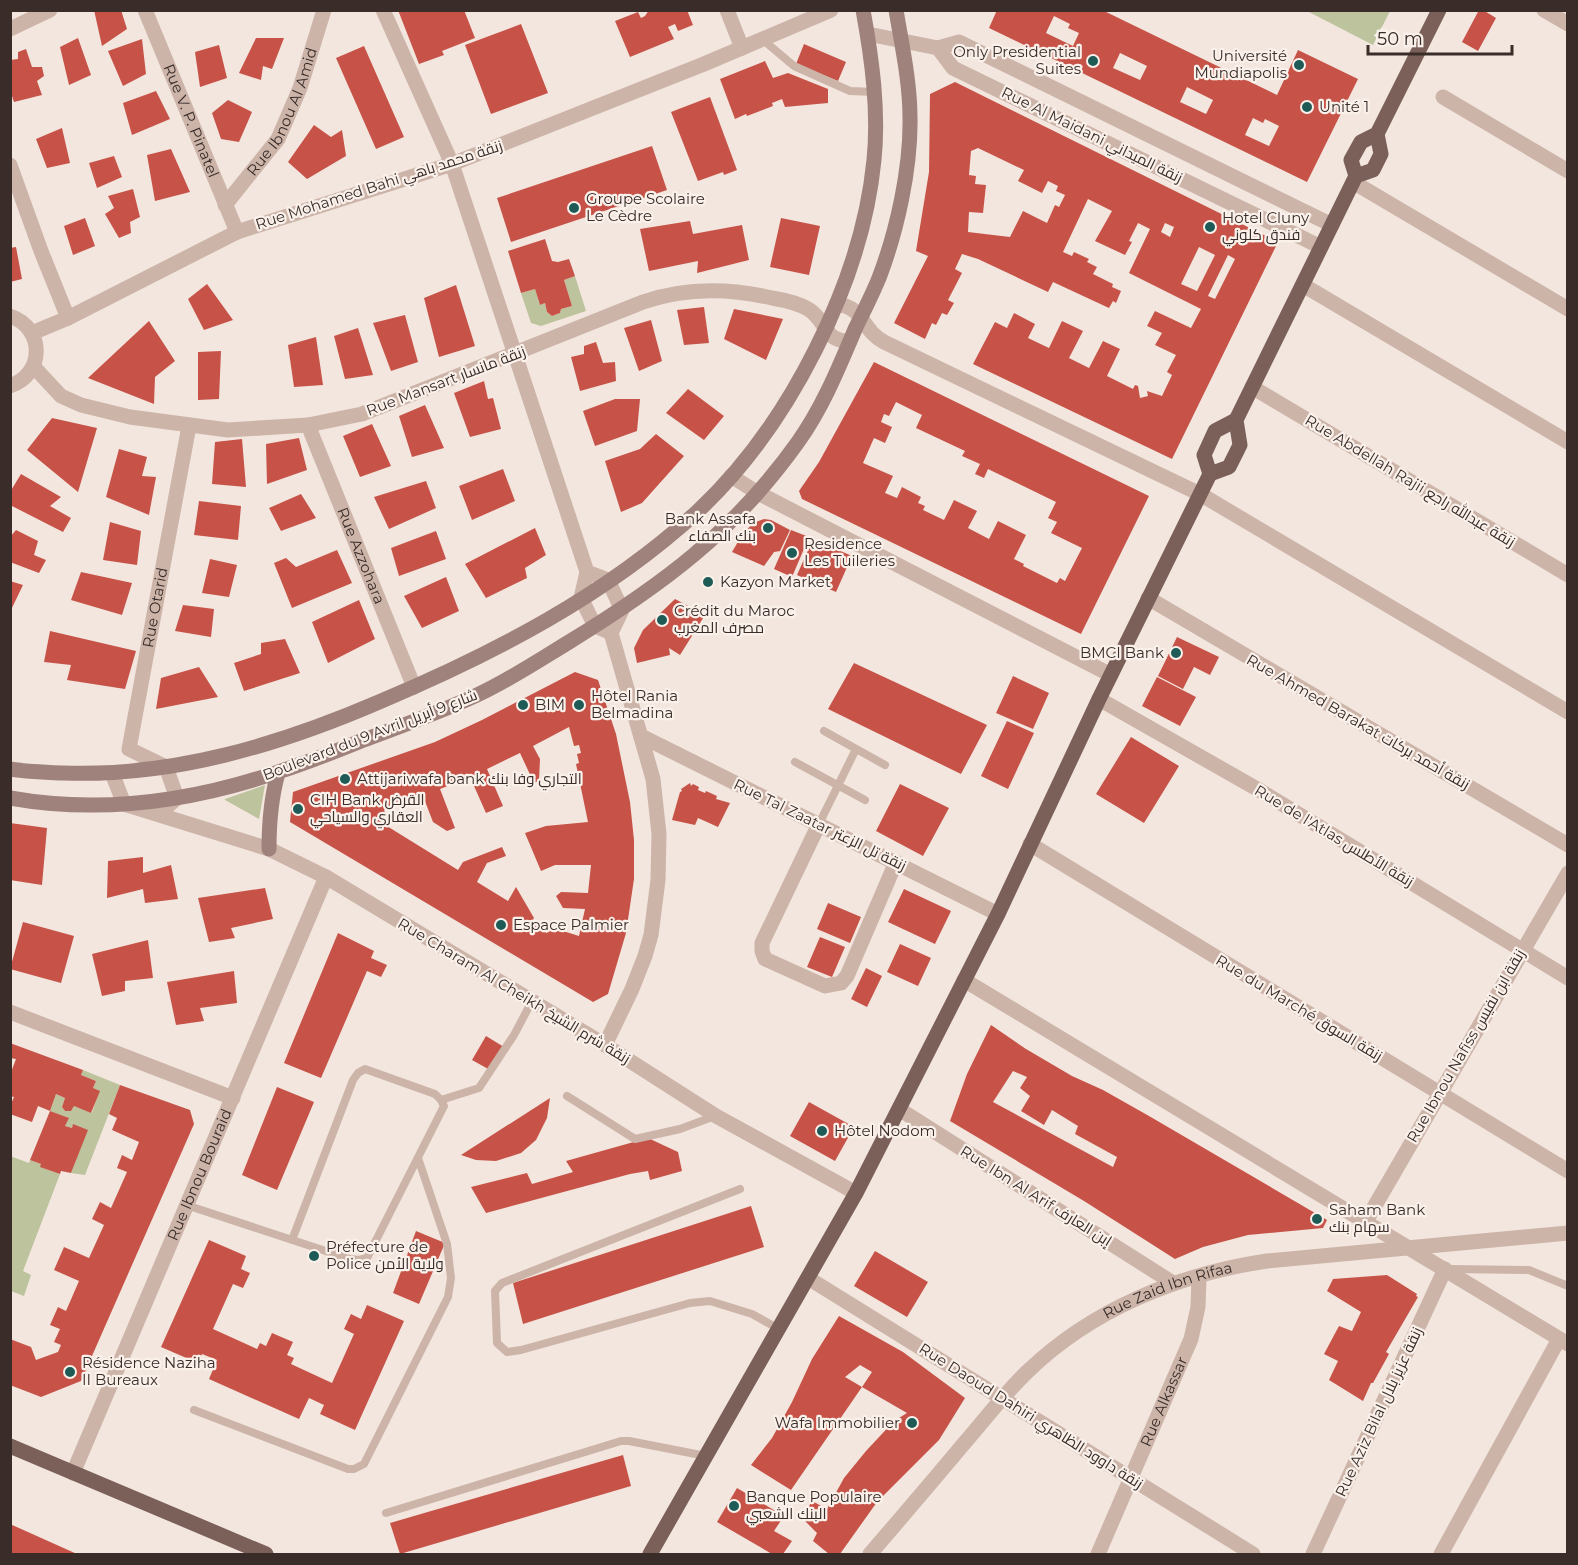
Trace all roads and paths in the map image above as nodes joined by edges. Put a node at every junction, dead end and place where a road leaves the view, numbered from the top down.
1 (50, 10) edge
2 (145, 10) edge
3 (324, 10) edge
4 (382, 10) edge
5 (727, 10) edge
6 (831, 10) edge
7 (863, 10) edge
8 (896, 10) edge
9 (1439, 10) edge
10 (1544, 10) edge
11 (1568, 24) edge
12 (10, 29) edge
13 (868, 34) junction
14 (762, 39) junction
15 (902, 40) junction
16 (742, 48) junction
17 (938, 48) junction
18 (1028, 76) junction
19 (874, 92) junction
20 (1443, 97) dead end
21 (1019, 99) junction
22 (1377, 134) junction
23 (452, 164) junction
24 (10, 165) edge
25 (1568, 171) edge
26 (1240, 179) junction
27 (1355, 179) junction
28 (1230, 201) junction
29 (225, 205) junction
30 (1332, 225) junction
31 (237, 232) junction
32 (1321, 247) junction
33 (1303, 285) junction
34 (836, 303) junction
35 (1568, 309) edge
36 (10, 316) edge
37 (861, 316) junction
38 (68, 318) junction
39 (825, 329) junction
40 (32, 333) junction
41 (850, 341) junction
42 (516, 354) junction
43 (34, 367) junction
44 (1252, 387) junction
45 (12, 388) edge
46 (1236, 420) junction
47 (308, 425) junction
48 (189, 426) junction
49 (1568, 442) edge
50 (1210, 474) junction
51 (731, 476) junction
52 (758, 494) junction
53 (1200, 494) junction
54 (587, 572) junction
55 (1568, 575) edge
56 (608, 580) junction
57 (582, 598) junction
58 (1149, 598) junction
59 (622, 610) junction
60 (595, 626) junction
61 (611, 633) junction
62 (1111, 675) junction
63 (414, 687) junction
64 (1099, 699) junction
65 (1568, 712) edge
66 (824, 731) dead end
67 (641, 736) junction
68 (856, 749) junction
69 (795, 762) dead end
70 (885, 765) dead end
71 (166, 767) junction
72 (10, 769) edge
73 (112, 773) junction
74 (278, 773) junction
75 (838, 785) junction
76 (10, 798) edge
77 (177, 798) junction
78 (865, 800) dead end
79 (124, 804) junction
80 (159, 815) junction
81 (819, 824) junction
82 (1030, 844) junction
83 (1568, 845) edge
84 (269, 849) junction
85 (896, 862) junction
86 (1568, 873) edge
87 (326, 877) junction
88 (998, 914) junction
89 (1521, 950) junction
90 (1568, 978) edge
91 (964, 980) junction
92 (532, 1001) junction
93 (10, 1012) edge
94 (605, 1045) junction
95 (1439, 1093) junction
96 (567, 1096) dead end
97 (232, 1098) junction
98 (441, 1100) junction
99 (899, 1109) junction
100 (716, 1116) junction
101 (418, 1158) junction
102 (1568, 1171) edge
103 (740, 1189) dead end
104 (856, 1192) junction
105 (186, 1205) junction
106 (1366, 1221) junction
107 (1568, 1233) edge
108 (292, 1240) junction
109 (1410, 1248) junction
110 (1445, 1269) junction
111 (1199, 1277) junction
112 (808, 1278) junction
113 (1173, 1283) junction
114 (1568, 1286) edge
115 (779, 1329) junction
116 (1563, 1341) edge
117 (1002, 1398) junction
118 (195, 1410) dead end
119 (10, 1446) edge
120 (706, 1456) junction
121 (73, 1473) junction
122 (1131, 1479) junction
123 (386, 1513) dead end
124 (266, 1554) edge
125 (650, 1554) edge
126 (870, 1554) edge
127 (1098, 1554) edge
128 (1253, 1554) edge
129 (1313, 1554) edge
130 (1441, 1554) edge

1 - 12 street
2 - 29 street, Rue V. P. Pinatel
3 - 29 street, Rue Ibnou Al Amid
4 - 23 street
5 - 16 street
6 - 14 street, Rue Mohamed Bahi زنقة محمد باهي
7 - 13 street, Boulevard du 9 Avril شارع 9 أبريل
8 - 15 street, Boulevard du 9 Avril شارع 9 أبريل
9 - 22 main road
10 - 11 street
13 - 15 street
13 - 19 street, Boulevard du 9 Avril شارع 9 أبريل
14 - 16 street, Rue Mohamed Bahi زنقة محمد باهي
14 - 19 lane
15 - 17 street
15 - 37 street, Boulevard du 9 Avril شارع 9 أبريل
16 - 23 street, Rue Mohamed Bahi زنقة محمد باهي
17 - 18 street, Rue Al Maidani زنقة الميداني
17 - 21 street, Rue Al Maidani زنقة الميداني
18 - 21 street
18 - 26 street, Rue Al Maidani زنقة الميداني
19 - 34 street, Boulevard du 9 Avril شارع 9 أبريل
20 - 25 street
21 - 28 street, Rue Al Maidani زنقة الميداني
22 - 27 main road
22 - 27 main road
23 - 31 street, Rue Mohamed Bahi زنقة محمد باهي
23 - 42 street
24 - 38 street
26 - 28 street
26 - 30 street, Rue Al Maidani زنقة الميداني
27 - 30 main road
27 - 35 street
28 - 32 street, Rue Al Maidani زنقة الميداني
29 - 31 street, Rue V. P. Pinatel
30 - 32 main road
31 - 38 street, Rue Mohamed Bahi زنقة محمد باهي
32 - 33 main road
33 - 44 main road
33 - 49 street
34 - 37 street
34 - 39 street, Boulevard du 9 Avril شارع 9 أبريل
36 - 40 street
37 - 41 street, Boulevard du 9 Avril شارع 9 أبريل
37 - 53 street
38 - 40 street, Rue Mohamed Bahi زنقة محمد باهي
39 - 41 street, Rue Mansart زنقة مانسار
39 - 42 street, Rue Mansart زنقة مانسار
39 - 51 street, Boulevard du 9 Avril شارع 9 أبريل
40 - 43 street
41 - 52 street, Boulevard du 9 Avril شارع 9 أبريل
42 - 47 street, Rue Mansart زنقة مانسار
42 - 54 street
43 - 45 street
43 - 48 street, Rue Mansart زنقة مانسار
44 - 46 main road
44 - 55 street, Rue Abdellah Rajii زنقة عبدالله راجع
46 - 50 main road
46 - 50 main road
47 - 48 street, Rue Mansart زنقة مانسار
47 - 63 street, Rue Azzohara
48 - 71 street, Rue Otarid
50 - 53 main road
51 - 52 street
51 - 56 street, Boulevard du 9 Avril شارع 9 أبريل
52 - 59 street, Boulevard du 9 Avril شارع 9 أبريل
52 - 62 street
53 - 58 main road
53 - 65 street
54 - 56 street
54 - 57 street
56 - 57 street, Boulevard du 9 Avril شارع 9 أبريل
56 - 59 street
57 - 60 street
57 - 63 street, Boulevard du 9 Avril شارع 9 أبريل
58 - 62 main road
58 - 83 street, Rue Ahmed Barakat زنقة أحمد بركات
59 - 60 street, Boulevard du 9 Avril شارع 9 أبريل
59 - 61 street
60 - 61 street
60 - 74 street, Boulevard du 9 Avril شارع 9 أبريل
61 - 67 street
62 - 64 main road
63 - 71 street, Boulevard du 9 Avril شارع 9 أبريل
64 - 82 main road
64 - 89 street, Rue de l'Atlas زنقة الأطلس
66 - 68 lane
67 - 81 street, Rue Tal Zaatar زنقة تل الزعتر
67 - 94 street
68 - 70 lane
68 - 75 lane
69 - 75 lane
71 - 73 street, Boulevard du 9 Avril شارع 9 أبريل
71 - 77 street
72 - 73 street, Boulevard du 9 Avril شارع 9 أبريل
73 - 79 street
74 - 77 street, Boulevard du 9 Avril شارع 9 أبريل
74 - 84 street
75 - 78 lane
75 - 81 lane
76 - 79 street, Boulevard du 9 Avril شارع 9 أبريل
77 - 79 street, Boulevard du 9 Avril شارع 9 أبريل
77 - 80 street
79 - 80 street, Rue Charam Al Cheikh زنقة شرم الشيخ
80 - 84 street, Rue Charam Al Cheikh زنقة شرم الشيخ
81 - 85 street, Rue Tal Zaatar زنقة تل الزعتر
81 - 85 street
82 - 88 main road
82 - 95 street, Rue du Marché زنقة السوق
84 - 87 street, Rue Charam Al Cheikh زنقة شرم الشيخ
85 - 88 street, Rue Tal Zaatar زنقة تل الزعتر
86 - 89 street, Rue Ibnou Nafiss زنقة ابن نفيس
87 - 92 street, Rue Charam Al Cheikh زنقة شرم الشيخ
87 - 97 street, Rue Ibnou Bouraid
88 - 91 main road
89 - 90 street, Rue de l'Atlas زنقة الأطلس
89 - 95 street, Rue Ibnou Nafiss زنقة ابن نفيس
91 - 99 main road
91 - 106 street
92 - 94 street, Rue Charam Al Cheikh زنقة شرم الشيخ
92 - 98 lane
93 - 97 street
94 - 100 street, Rue Charam Al Cheikh زنقة شرم الشيخ
95 - 102 street, Rue du Marché زنقة السوق
95 - 106 street, Rue Ibnou Nafiss زنقة ابن نفيس
96 - 100 lane
97 - 105 street, Rue Ibnou Bouraid
98 - 101 lane
98 - 108 lane
99 - 104 main road
99 - 113 street, Rue Ibn Al Arif إبن العارف
100 - 104 street, Rue Charam Al Cheikh زنقة شرم الشيخ
101 - 108 lane
101 - 118 lane
103 - 115 lane
104 - 112 main road
105 - 108 lane
105 - 121 street, Rue Ibnou Bouraid
106 - 109 street
107 - 109 street, Rue Zaid Ibn Rifaa
109 - 110 street
109 - 111 street, Rue Zaid Ibn Rifaa
110 - 114 lane
110 - 116 street
110 - 129 street, Rue Aziz Bilal زنقة عزيز بلال
111 - 113 street, Rue Zaid Ibn Rifaa
111 - 122 street, Rue Alkassar
112 - 115 main road
112 - 117 street, Rue Daoud Dahiri زنقة داوود الظاهري
113 - 117 street, Rue Zaid Ibn Rifaa
115 - 120 main road
116 - 130 street
117 - 122 street, Rue Daoud Dahiri زنقة داوود الظاهري
117 - 126 street, Rue Zaid Ibn Rifaa
119 - 121 main road
120 - 123 lane
120 - 125 main road
121 - 124 main road
122 - 127 street, Rue Alkassar
122 - 128 street, Rue Daoud Dahiri زنقة داوود الظاهري

